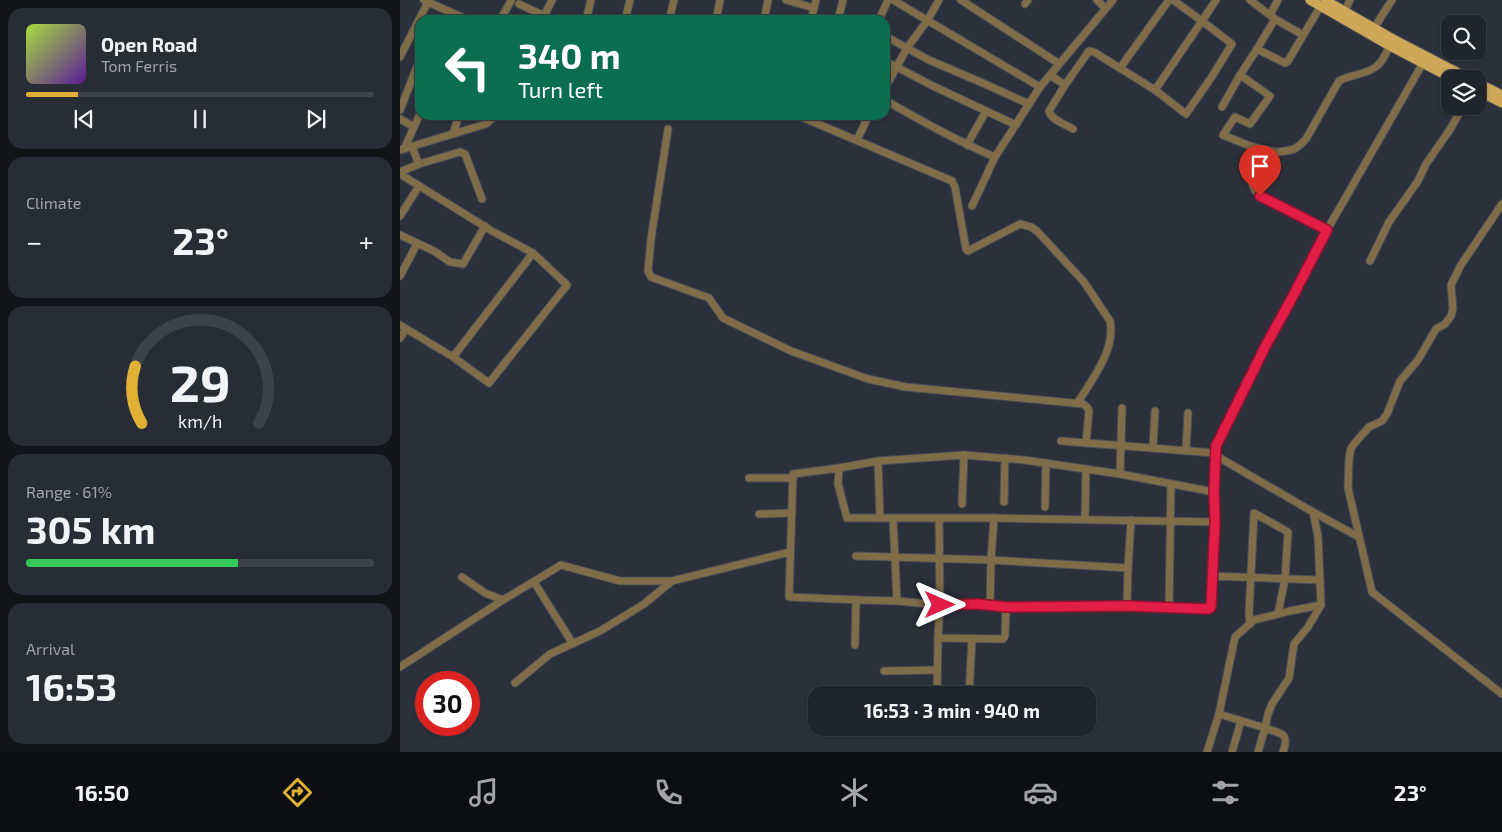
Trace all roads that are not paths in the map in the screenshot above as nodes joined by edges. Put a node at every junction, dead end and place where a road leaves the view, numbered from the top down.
1 (510, 0) edge
2 (552, 0) edge
3 (591, 0) edge
4 (630, 0) edge
5 (674, 0) edge
6 (720, 0) edge
7 (768, 0) edge
8 (786, 0) edge
9 (816, 0) edge
10 (843, 0) edge
11 (888, 0) edge
12 (893, 0) edge
13 (939, 0) edge
14 (961, 0) edge
15 (1097, 0) edge
16 (1113, 0) edge
17 (1169, 0) edge
18 (1174, 0) edge
19 (1216, 0) edge
20 (1250, 0) edge
21 (1278, 0) edge
22 (1310, 0) edge
23 (1350, 0) edge
24 (1392, 0) edge
25 (426, 1) edge
26 (520, 2) edge
27 (1323, 3) edge
28 (814, 8) junction
29 (1105, 8) junction
30 (1344, 11) junction
31 (422, 15) edge
32 (457, 15) edge
33 (502, 15) edge
34 (538, 15) edge
35 (544, 15) edge
36 (587, 15) edge
37 (626, 15) edge
38 (670, 15) edge
39 (717, 15) edge
40 (765, 15) edge
41 (813, 15) edge
42 (839, 15) edge
43 (881, 15) edge
44 (1273, 17) junction
45 (927, 21) junction
46 (1202, 21) junction
47 (1374, 28) junction
48 (1303, 35) junction
49 (415, 37) edge
50 (890, 39) edge
51 (1390, 46) junction
52 (907, 48) junction
53 (1257, 50) junction
54 (400, 57) edge
55 (1058, 63) junction
56 (1423, 63) junction
57 (890, 64) edge
58 (897, 67) junction
59 (1120, 68) junction
60 (1453, 70) edge
61 (415, 72) edge
62 (1441, 73) edge
63 (1050, 75) junction
64 (1240, 76) junction
65 (890, 79) edge
66 (1065, 85) junction
67 (1040, 87) junction
68 (1486, 87) edge
69 (1155, 90) junction
70 (1486, 95) edge
71 (1502, 95) edge
72 (890, 103) edge
73 (1502, 103) edge
74 (1029, 104) junction
75 (1222, 107) dead end
76 (400, 110) edge
77 (986, 111) junction
78 (1458, 115) edge
79 (400, 119) edge
80 (417, 120) edge
81 (457, 120) edge
82 (490, 120) edge
83 (809, 120) edge
84 (867, 120) edge
85 (1016, 125) junction
86 (414, 127) junction
87 (668, 129) dead end
88 (1073, 129) dead end
89 (453, 134) junction
90 (857, 140) junction
91 (967, 145) junction
92 (412, 147) junction
93 (402, 150) edge
94 (1275, 152) junction
95 (995, 157) junction
96 (419, 164) junction
97 (400, 173) edge
98 (418, 186) junction
99 (482, 199) dead end
100 (1502, 204) edge
101 (972, 206) dead end
102 (400, 216) edge
103 (485, 226) junction
104 (1327, 230) junction
105 (400, 235) edge
106 (418, 244) junction
107 (533, 253) junction
108 (1370, 261) dead end
109 (400, 276) edge
110 (403, 327) edge
111 (400, 338) edge
112 (453, 357) junction
113 (1078, 402) junction
114 (1122, 408) dead end
115 (1155, 412) dead end
116 (1188, 413) dead end
117 (1061, 441) dead end
118 (1086, 443) junction
119 (1121, 445) junction
120 (1153, 448) junction
121 (1186, 450) junction
122 (1216, 453) junction
123 (964, 455) junction
124 (1005, 458) junction
125 (878, 461) junction
126 (1046, 463) junction
127 (838, 468) junction
128 (1086, 469) junction
129 (1120, 474) junction
130 (749, 478) dead end
131 (793, 478) junction
132 (1171, 484) junction
133 (1214, 492) junction
134 (1004, 502) dead end
135 (962, 504) dead end
136 (1045, 507) dead end
137 (1313, 512) junction
138 (792, 513) junction
139 (759, 514) dead end
140 (880, 518) junction
141 (893, 518) junction
142 (939, 518) junction
143 (994, 518) junction
144 (1085, 519) junction
145 (1131, 520) junction
146 (1170, 522) junction
147 (1215, 522) junction
148 (1359, 537) junction
149 (790, 552) junction
150 (856, 556) dead end
151 (895, 558) junction
152 (940, 560) junction
153 (991, 560) junction
154 (1128, 568) junction
155 (1212, 576) junction
156 (462, 577) dead end
157 (1251, 578) junction
158 (1285, 579) junction
159 (1320, 580) junction
160 (672, 581) junction
161 (534, 582) junction
162 (503, 600) junction
163 (856, 600) junction
164 (897, 600) junction
165 (940, 605) junction
166 (1321, 605) junction
167 (990, 606) junction
168 (1127, 606) junction
169 (1006, 607) junction
170 (1169, 608) junction
171 (1278, 614) junction
172 (1250, 624) junction
173 (938, 638) junction
174 (972, 639) junction
175 (573, 644) junction
176 (855, 645) dead end
177 (400, 667) edge
178 (937, 670) junction
179 (884, 671) dead end
180 (515, 683) dead end
181 (937, 686) edge
182 (969, 686) edge
183 (1502, 694) edge
184 (1219, 714) junction
185 (1241, 721) junction
186 (1265, 728) junction
187 (1207, 752) edge
188 (1232, 752) edge
189 (1258, 752) edge
190 (1283, 752) edge

1 - 26 street
1 - 33 street
2 - 35 street
3 - 36 street
4 - 37 street
5 - 38 street
6 - 39 street
7 - 40 street
8 - 28 street
9 - 28 street
10 - 42 street
11 - 43 street
12 - 45 street
13 - 45 street
14 - 55 street
15 - 29 street
16 - 29 street
17 - 59 street
18 - 46 street
19 - 46 street
20 - 44 street
21 - 44 street
22 - 27 main road
23 - 30 street
24 - 47 street
25 - 31 street
25 - 32 street
26 - 34 street
27 - 30 main road
27 - 48 street
27 - 51 main road
28 - 41 street
29 - 55 street
30 - 47 main road
44 - 48 street
44 - 53 street
45 - 52 street
45 - 67 street
46 - 69 street
46 - 69 street
47 - 60 main road
48 - 53 street
49 - 54 street
50 - 52 street
51 - 56 main road
51 - 94 street
52 - 58 street
52 - 74 street
53 - 64 street
55 - 63 street
56 - 62 main road
56 - 104 street
57 - 58 street
58 - 65 street
58 - 77 street
59 - 66 street
59 - 69 street
61 - 76 street
63 - 66 street
63 - 67 street
64 - 75 street
64 - 94 street
66 - 88 street
67 - 74 street
68 - 71 main road
70 - 73 main road
72 - 91 street
74 - 85 street
77 - 85 street
77 - 91 street
78 - 108 street
79 - 86 street
80 - 86 street
81 - 89 street
82 - 89 street
83 - 90 street
84 - 90 street
85 - 95 street
86 - 93 street
87 - 113 street
89 - 92 street
90 - 113 street
91 - 95 street
92 - 93 street
92 - 96 street
94 - 104 street
95 - 101 street
96 - 97 street
96 - 99 street
97 - 98 street
98 - 102 street
98 - 103 street
100 - 148 street
103 - 106 street
103 - 107 street
104 - 122 street
105 - 106 street
106 - 109 street
107 - 112 street
107 - 112 street
110 - 111 street
110 - 112 street
113 - 118 street
114 - 119 street
115 - 120 street
116 - 121 street
117 - 118 street
118 - 119 street
119 - 120 street
119 - 129 street
120 - 121 street
121 - 122 street
122 - 133 street
122 - 137 street
123 - 124 street
123 - 125 street
123 - 135 street
124 - 126 street
124 - 134 street
125 - 127 street
125 - 140 street
126 - 128 street
126 - 136 street
127 - 131 street
127 - 140 street
128 - 129 street
128 - 144 street
129 - 132 street
130 - 131 street
131 - 138 street
132 - 133 street
132 - 146 street
133 - 147 street
137 - 148 street
137 - 159 street
138 - 139 street
138 - 149 street
140 - 141 street
141 - 142 street
141 - 151 street
142 - 143 street
142 - 152 street
143 - 144 street
143 - 153 street
144 - 145 street
145 - 146 street
145 - 154 street
146 - 147 street
146 - 170 street
147 - 155 street
148 - 183 street
149 - 160 street
149 - 163 street
150 - 151 street
151 - 152 street
151 - 164 street
152 - 153 street
152 - 165 street
153 - 154 street
153 - 167 street
154 - 168 street
155 - 157 street
155 - 170 street
156 - 162 street
157 - 158 street
157 - 158 street
157 - 172 street
158 - 159 street
158 - 171 street
159 - 166 street
160 - 161 street
160 - 175 street
161 - 162 street
161 - 175 street
162 - 177 street
163 - 164 street
163 - 176 street
164 - 165 street
165 - 167 street
165 - 173 street
166 - 171 street
166 - 186 street
167 - 169 street
168 - 169 street
168 - 170 street
169 - 174 street
171 - 172 street
172 - 184 street
173 - 174 street
173 - 178 street
174 - 182 street
175 - 180 street
178 - 179 street
178 - 181 street
184 - 185 street
184 - 187 street
185 - 186 street
185 - 188 street
186 - 189 street
186 - 190 street

